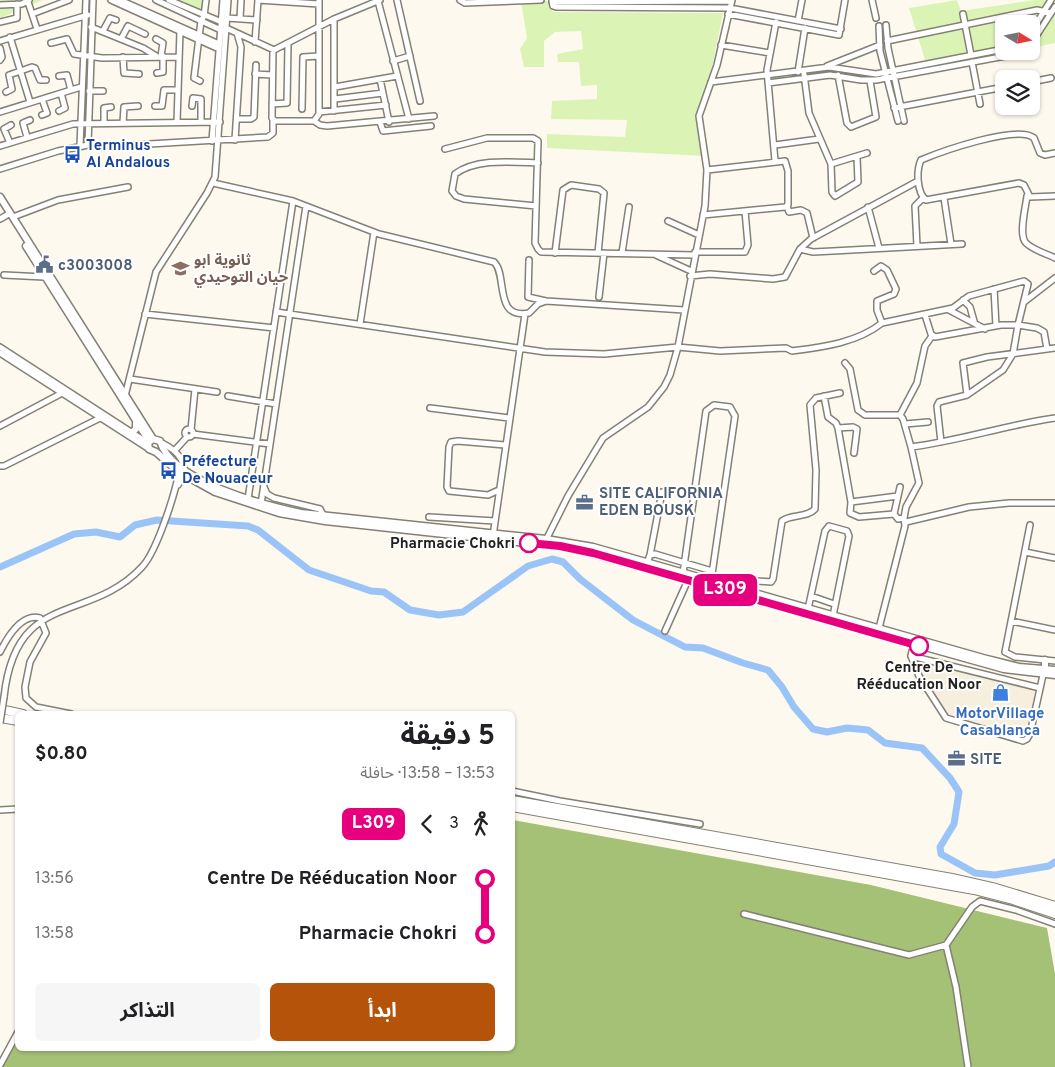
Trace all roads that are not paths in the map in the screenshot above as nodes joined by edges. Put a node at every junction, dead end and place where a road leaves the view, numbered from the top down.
1 (69, 0) edge
2 (86, 0) edge
3 (93, 0) edge
4 (111, 0) edge
5 (120, 0) edge
6 (156, 0) edge
7 (169, 0) edge
8 (206, 0) edge
9 (222, 0) edge
10 (228, 0) edge
11 (241, 0) edge
12 (258, 0) edge
13 (379, 0) edge
14 (397, 0) edge
15 (460, 0) edge
16 (518, 0) edge
17 (541, 0) edge
18 (802, 0) edge
19 (845, 0) edge
20 (872, 0) edge
21 (28, 1) edge
22 (552, 1) edge
23 (732, 1) edge
24 (1050, 1) edge
25 (319, 2) edge
26 (13, 3) edge
27 (582, 3) edge
28 (640, 4) junction
29 (0, 5) edge
30 (179, 7) junction
31 (1055, 7) edge
32 (730, 8) junction
33 (1044, 11) junction
34 (1051, 13) junction
35 (32, 14) junction
36 (728, 14) junction
37 (963, 14) dead end
38 (85, 15) junction
39 (92, 15) junction
40 (776, 17) junction
41 (1040, 17) edge
42 (203, 18) junction
43 (227, 18) junction
44 (876, 18) dead end
45 (240, 19) junction
46 (334, 19) junction
47 (116, 20) dead end
48 (256, 20) junction
49 (798, 21) junction
50 (0, 22) edge
51 (806, 22) junction
52 (775, 24) junction
53 (886, 25) dead end
54 (965, 25) junction
55 (879, 26) dead end
56 (92, 27) junction
57 (224, 27) junction
58 (318, 27) junction
59 (37, 29) junction
60 (805, 29) junction
61 (180, 30) junction
62 (1040, 30) edge
63 (836, 31) junction
64 (103, 32) junction
65 (236, 33) junction
66 (145, 34) dead end
67 (10, 37) junction
68 (121, 38) junction
69 (199, 38) junction
70 (156, 39) dead end
71 (0, 41) edge
72 (887, 41) junction
73 (255, 42) junction
74 (51, 43) dead end
75 (288, 44) junction
76 (721, 45) junction
77 (880, 45) junction
78 (219, 46) junction
79 (0, 48) edge
80 (273, 50) junction
81 (995, 51) edge
82 (770, 53) junction
83 (83, 55) junction
84 (972, 55) junction
85 (90, 56) junction
86 (160, 56) junction
87 (177, 56) junction
88 (319, 56) junction
89 (410, 56) junction
90 (123, 57) junction
91 (995, 57) edge
92 (0, 60) edge
93 (393, 61) junction
94 (972, 62) junction
95 (256, 65) dead end
96 (834, 67) junction
97 (820, 68) junction
98 (842, 69) junction
99 (893, 70) junction
100 (21, 71) junction
101 (801, 72) junction
102 (886, 72) junction
103 (157, 73) dead end
104 (140, 74) dead end
105 (255, 74) junction
106 (272, 75) junction
107 (837, 75) junction
108 (59, 76) dead end
109 (397, 76) junction
110 (894, 77) junction
111 (805, 78) junction
112 (887, 78) junction
113 (1051, 78) dead end
114 (380, 79) junction
115 (46, 80) dead end
116 (767, 80) junction
117 (1040, 80) edge
118 (200, 81) dead end
119 (870, 81) junction
120 (711, 82) junction
121 (82, 87) junction
122 (335, 87) junction
123 (995, 89) edge
124 (72, 90) junction
125 (177, 90) junction
126 (89, 91) junction
127 (104, 91) dead end
128 (6, 92) dead end
129 (978, 92) junction
130 (61, 93) junction
131 (383, 93) junction
132 (42, 99) junction
133 (335, 99) junction
134 (420, 101) dead end
135 (30, 102) junction
136 (272, 104) junction
137 (980, 104) dead end
138 (386, 105) junction
139 (138, 106) dead end
140 (155, 106) dead end
141 (192, 106) dead end
142 (110, 107) dead end
143 (901, 107) junction
144 (894, 108) junction
145 (302, 109) dead end
146 (58, 111) dead end
147 (334, 111) junction
148 (0, 112) edge
149 (319, 112) junction
150 (42, 116) dead end
151 (434, 116) dead end
152 (237, 119) junction
153 (409, 119) junction
154 (30, 120) dead end
155 (274, 120) junction
156 (314, 120) junction
157 (904, 121) dead end
158 (177, 122) junction
159 (201, 122) junction
160 (217, 122) junction
161 (380, 122) junction
162 (389, 122) junction
163 (898, 122) dead end
164 (104, 123) junction
165 (123, 123) junction
166 (80, 124) junction
167 (88, 124) junction
168 (11, 125) dead end
169 (431, 126) dead end
170 (27, 137) junction
171 (819, 139) junction
172 (235, 140) junction
173 (216, 141) junction
174 (10, 143) junction
175 (88, 145) junction
176 (775, 145) junction
177 (0, 146) edge
178 (80, 146) junction
179 (445, 149) dead end
180 (867, 153) dead end
181 (1055, 153) edge
182 (857, 157) junction
183 (775, 161) junction
184 (538, 163) junction
185 (831, 164) junction
186 (0, 169) edge
187 (707, 170) junction
188 (918, 181) junction
189 (213, 183) junction
190 (128, 187) dead end
191 (1027, 196) junction
192 (1055, 196) edge
193 (0, 197) edge
194 (923, 198) junction
195 (944, 198) junction
196 (293, 201) junction
197 (0, 204) edge
198 (306, 206) junction
199 (536, 206) junction
200 (787, 206) junction
201 (630, 207) dead end
202 (868, 207) junction
203 (745, 211) junction
204 (703, 215) junction
205 (10, 216) junction
206 (0, 219) edge
207 (668, 220) dead end
208 (374, 232) junction
209 (699, 235) junction
210 (813, 238) junction
211 (951, 244) junction
212 (962, 244) dead end
213 (917, 246) junction
214 (879, 248) junction
215 (800, 249) junction
216 (555, 253) junction
217 (601, 253) junction
218 (622, 253) junction
219 (654, 254) junction
220 (695, 254) junction
221 (1055, 258) edge
222 (529, 260) dead end
223 (874, 271) dead end
224 (691, 273) junction
225 (4, 275) dead end
226 (44, 277) junction
227 (1055, 278) edge
228 (994, 289) junction
229 (599, 297) dead end
230 (963, 300) junction
231 (546, 301) junction
232 (1024, 302) junction
233 (684, 310) junction
234 (949, 310) junction
235 (276, 312) junction
236 (145, 314) junction
237 (290, 314) junction
238 (525, 314) junction
239 (925, 315) junction
240 (974, 321) junction
241 (882, 323) junction
242 (360, 324) junction
243 (1018, 325) junction
244 (996, 326) junction
245 (274, 328) junction
246 (985, 328) junction
247 (932, 336) junction
248 (0, 347) edge
249 (678, 347) junction
250 (519, 348) junction
251 (1055, 348) edge
252 (1047, 349) junction
253 (0, 353) edge
254 (1013, 354) junction
255 (845, 363) dead end
256 (130, 380) junction
257 (195, 388) junction
258 (64, 392) junction
259 (217, 392) dead end
260 (840, 393) dead end
261 (967, 395) junction
262 (125, 396) junction
263 (228, 396) dead end
264 (824, 396) junction
265 (263, 402) junction
266 (276, 404) junction
267 (430, 408) dead end
268 (900, 415) junction
269 (100, 418) junction
270 (509, 418) junction
271 (1055, 418) edge
272 (928, 422) dead end
273 (136, 423) junction
274 (905, 424) junction
275 (0, 426) edge
276 (838, 428) junction
277 (192, 432) junction
278 (131, 433) junction
279 (506, 437) junction
280 (257, 442) junction
281 (494, 442) junction
282 (941, 442) junction
283 (270, 444) junction
284 (154, 445) junction
285 (505, 445) junction
286 (910, 447) junction
287 (176, 449) junction
288 (854, 453) dead end
289 (0, 466) edge
290 (183, 472) junction
291 (264, 487) junction
292 (900, 487) dead end
293 (499, 490) junction
294 (662, 492) dead end
295 (488, 495) junction
296 (898, 496) junction
297 (248, 499) junction
298 (497, 502) junction
299 (851, 502) junction
300 (1055, 503) edge
301 (261, 504) junction
302 (894, 514) junction
303 (429, 517) dead end
304 (325, 519) junction
305 (905, 520) junction
306 (495, 521) junction
307 (1030, 525) dead end
308 (493, 536) junction
309 (545, 542) junction
310 (1025, 552) junction
311 (650, 555) junction
312 (1055, 558) edge
313 (647, 563) junction
314 (684, 563) junction
315 (712, 571) junction
316 (683, 573) junction
317 (688, 580) junction
318 (711, 581) junction
319 (748, 592) junction
320 (811, 596) junction
321 (834, 604) junction
322 (804, 610) junction
323 (832, 616) junction
324 (42, 620) junction
325 (1011, 620) junction
326 (1055, 630) edge
327 (665, 631) dead end
328 (879, 632) junction
329 (914, 642) junction
330 (0, 652) edge
331 (912, 656) junction
332 (1045, 660) junction
333 (1055, 661) edge
334 (1047, 672) edge
335 (1040, 688) junction
336 (0, 710) edge
337 (56, 711) edge
338 (15, 713) edge
339 (0, 718) edge
340 (15, 720) edge
341 (0, 723) edge
342 (515, 792) edge
343 (515, 801) edge
344 (515, 808) edge
345 (15, 809) edge
346 (0, 810) edge
347 (700, 824) dead end
348 (1055, 906) edge
349 (744, 914) dead end
350 (1055, 914) edge
351 (1055, 924) edge
352 (946, 945) junction
353 (15, 1038) edge
354 (0, 1065) edge
355 (968, 1067) edge

1 - 35 street
2 - 38 street
3 - 39 street
4 - 61 street
5 - 61 street
6 - 30 street
7 - 30 street
8 - 42 street
9 - 57 street
10 - 43 street
11 - 45 street
12 - 25 street
12 - 48 street
13 - 46 street
13 - 93 street
14 - 89 street
15 - 16 street
16 - 17 street
18 - 49 street
19 - 63 street
20 - 44 street
21 - 26 street
21 - 35 street
22 - 27 street
23 - 28 street
23 - 32 street
24 - 31 street
24 - 33 street
25 - 58 street
26 - 29 street
26 - 50 street
27 - 28 street
28 - 32 street
30 - 42 street
31 - 34 street
32 - 36 street
32 - 40 street
33 - 34 street
33 - 41 street
33 - 54 street
34 - 62 street
35 - 59 street
36 - 52 street
36 - 76 street
37 - 54 street
38 - 39 street
38 - 59 street
38 - 83 street
39 - 56 street
40 - 49 street
40 - 52 street
42 - 57 street
42 - 69 street
43 - 45 street
43 - 57 street
45 - 48 street
46 - 58 street
46 - 122 street
47 - 64 street
48 - 73 street
49 - 51 street
51 - 60 street
51 - 63 street
52 - 60 street
52 - 82 street
53 - 72 street
54 - 72 street
54 - 84 street
55 - 77 street
56 - 64 street
56 - 85 street
57 - 65 street
57 - 78 street
57 - 160 street
58 - 75 street
58 - 88 street
59 - 67 street
60 - 63 street
60 - 101 street
61 - 69 street
61 - 87 street
64 - 68 street
65 - 73 street
65 - 152 street
66 - 68 street
67 - 71 street
67 - 100 street
68 - 86 street
69 - 78 street
69 - 118 street
70 - 86 street
72 - 99 street
73 - 80 street
74 - 83 street
75 - 80 street
75 - 136 street
76 - 82 street
76 - 120 street
77 - 97 street
77 - 102 street
78 - 160 street
79 - 92 street
80 - 106 street
81 - 84 street
82 - 116 street
83 - 85 street
83 - 121 street
84 - 99 street
85 - 90 street
85 - 126 street
86 - 87 street
86 - 90 street
86 - 103 street
87 - 125 street
88 - 145 street
88 - 149 street
89 - 93 street
89 - 134 street
90 - 104 street
91 - 94 street
93 - 109 street
94 - 110 street
94 - 129 street
95 - 105 street
96 - 97 street
96 - 98 street
96 - 107 street
97 - 101 street
98 - 102 street
98 - 107 street
99 - 102 street
99 - 110 street
100 - 115 street
100 - 128 street
100 - 135 street
101 - 111 street
101 - 116 street
102 - 112 street
105 - 106 street
105 - 152 street
106 - 136 street
107 - 111 street
107 - 119 street
107 - 119 street
108 - 124 street
109 - 114 street
109 - 153 street
110 - 112 street
110 - 143 street
111 - 116 street
111 - 171 street
112 - 119 street
112 - 144 street
113 - 117 street
114 - 122 street
114 - 131 street
116 - 120 street
116 - 176 street
120 - 187 street
121 - 124 street
121 - 166 street
122 - 133 street
123 - 129 street
124 - 130 street
125 - 140 street
125 - 158 street
126 - 127 street
126 - 167 street
129 - 137 street
129 - 143 street
130 - 132 street
130 - 146 street
131 - 133 street
131 - 138 street
132 - 135 street
132 - 150 street
133 - 147 street
135 - 148 street
136 - 155 street
138 - 147 street
138 - 162 street
139 - 165 street
141 - 159 street
142 - 164 street
143 - 144 street
143 - 157 street
144 - 163 street
147 - 149 street
149 - 156 street
151 - 153 street
152 - 172 street
153 - 162 street
154 - 170 street
155 - 156 street
155 - 172 street
156 - 161 street
158 - 159 street
158 - 165 street
159 - 160 street
160 - 173 street
161 - 162 street
161 - 169 street
164 - 165 street
164 - 167 street
166 - 167 street
166 - 170 street
166 - 178 street
167 - 175 street
168 - 174 street
170 - 174 street
171 - 176 street
171 - 185 street
172 - 173 street
173 - 175 street
173 - 189 street
174 - 177 street
175 - 178 street
176 - 183 street
178 - 186 street
179 - 184 street
180 - 182 street
181 - 188 street
182 - 185 street
182 - 185 street
183 - 187 street
183 - 200 street
184 - 199 street
184 - 199 street
187 - 204 street
188 - 194 street
188 - 202 street
189 - 196 street
189 - 236 street
190 - 205 street
191 - 192 street
191 - 195 street
191 - 221 street
193 - 205 main road
194 - 195 street
194 - 213 street
195 - 211 street
196 - 198 street
196 - 235 street
197 - 205 main road
198 - 208 street
198 - 237 street
199 - 216 street
200 - 203 street
200 - 210 street
201 - 218 street
202 - 210 street
202 - 214 street
203 - 204 street
203 - 220 street
204 - 209 street
205 - 206 street
205 - 226 main road
205 - 262 main road
207 - 209 street
208 - 238 street
208 - 242 street
209 - 220 street
210 - 215 street
211 - 212 street
211 - 213 street
213 - 214 street
214 - 215 street
215 - 224 street
216 - 217 street
216 - 217 street
217 - 218 street
217 - 229 street
218 - 219 street
219 - 220 street
219 - 224 street
220 - 224 street
222 - 231 street
223 - 241 street
224 - 233 street
225 - 226 street
226 - 273 main road
227 - 232 street
228 - 230 street
228 - 232 street
228 - 244 street
230 - 234 street
230 - 240 street
231 - 233 street
231 - 238 street
232 - 243 street
233 - 249 street
234 - 239 street
234 - 240 street
235 - 237 street
235 - 245 street
236 - 245 street
236 - 256 street
237 - 242 street
237 - 266 street
238 - 250 street
239 - 241 street
239 - 247 street
240 - 246 street
241 - 249 street
242 - 250 street
243 - 244 street
243 - 252 street
243 - 254 street
244 - 246 street
245 - 265 street
246 - 247 street
247 - 268 street
248 - 258 street
249 - 250 street
249 - 309 street
250 - 270 street
251 - 252 street
252 - 254 street
253 - 258 street
254 - 261 street
254 - 261 street
255 - 268 street
256 - 257 street
256 - 262 street
257 - 259 street
257 - 277 street
258 - 269 street
258 - 275 street
258 - 278 street
260 - 264 street
261 - 282 street
262 - 284 main road
263 - 265 street
264 - 276 street
264 - 319 street
265 - 266 street
265 - 280 street
266 - 283 street
267 - 270 street
268 - 274 street
269 - 284 street
269 - 289 street
270 - 279 street
271 - 282 street
272 - 274 street
273 - 278 main road
273 - 284 main road
274 - 286 street
276 - 288 street
276 - 299 street
277 - 280 street
277 - 287 street
278 - 284 street
279 - 281 street
279 - 285 street
280 - 283 street
280 - 297 street
281 - 285 street
281 - 295 street
282 - 286 street
283 - 291 street
284 - 287 street
284 - 290 main road
285 - 293 street
286 - 305 street
287 - 290 street
290 - 297 main road
290 - 304 main road
290 - 324 street
291 - 301 street
291 - 304 street
292 - 296 street
293 - 295 street
293 - 298 street
294 - 311 street
295 - 298 street
296 - 299 street
296 - 302 street
297 - 301 main road
298 - 306 street
299 - 302 street
300 - 305 street
301 - 304 main road
302 - 305 street
303 - 306 street
304 - 308 main road
305 - 328 street
306 - 308 street
307 - 310 street
308 - 309 main road
309 - 313 main road
309 - 317 main road
310 - 312 street
310 - 325 street
311 - 313 street
311 - 314 street
313 - 316 main road
314 - 315 street
314 - 315 street
314 - 316 street
315 - 318 street
316 - 318 main road
317 - 322 main road
317 - 327 street
318 - 319 main road
319 - 322 main road
320 - 321 street
320 - 321 street
320 - 322 street
321 - 323 street
322 - 323 main road
322 - 328 main road
323 - 328 main road
324 - 330 street
324 - 337 street
324 - 341 street, bridge
325 - 326 street
325 - 332 street
328 - 329 main road
329 - 331 street
329 - 334 main road
331 - 335 street
331 - 335 street
332 - 333 street
332 - 334 main road
334 - 335 street
336 - 338 highway
339 - 340 highway
342 - 347 street
343 - 348 highway
344 - 350 highway
345 - 346 street
349 - 352 street
351 - 352 street
352 - 355 street
353 - 354 street

